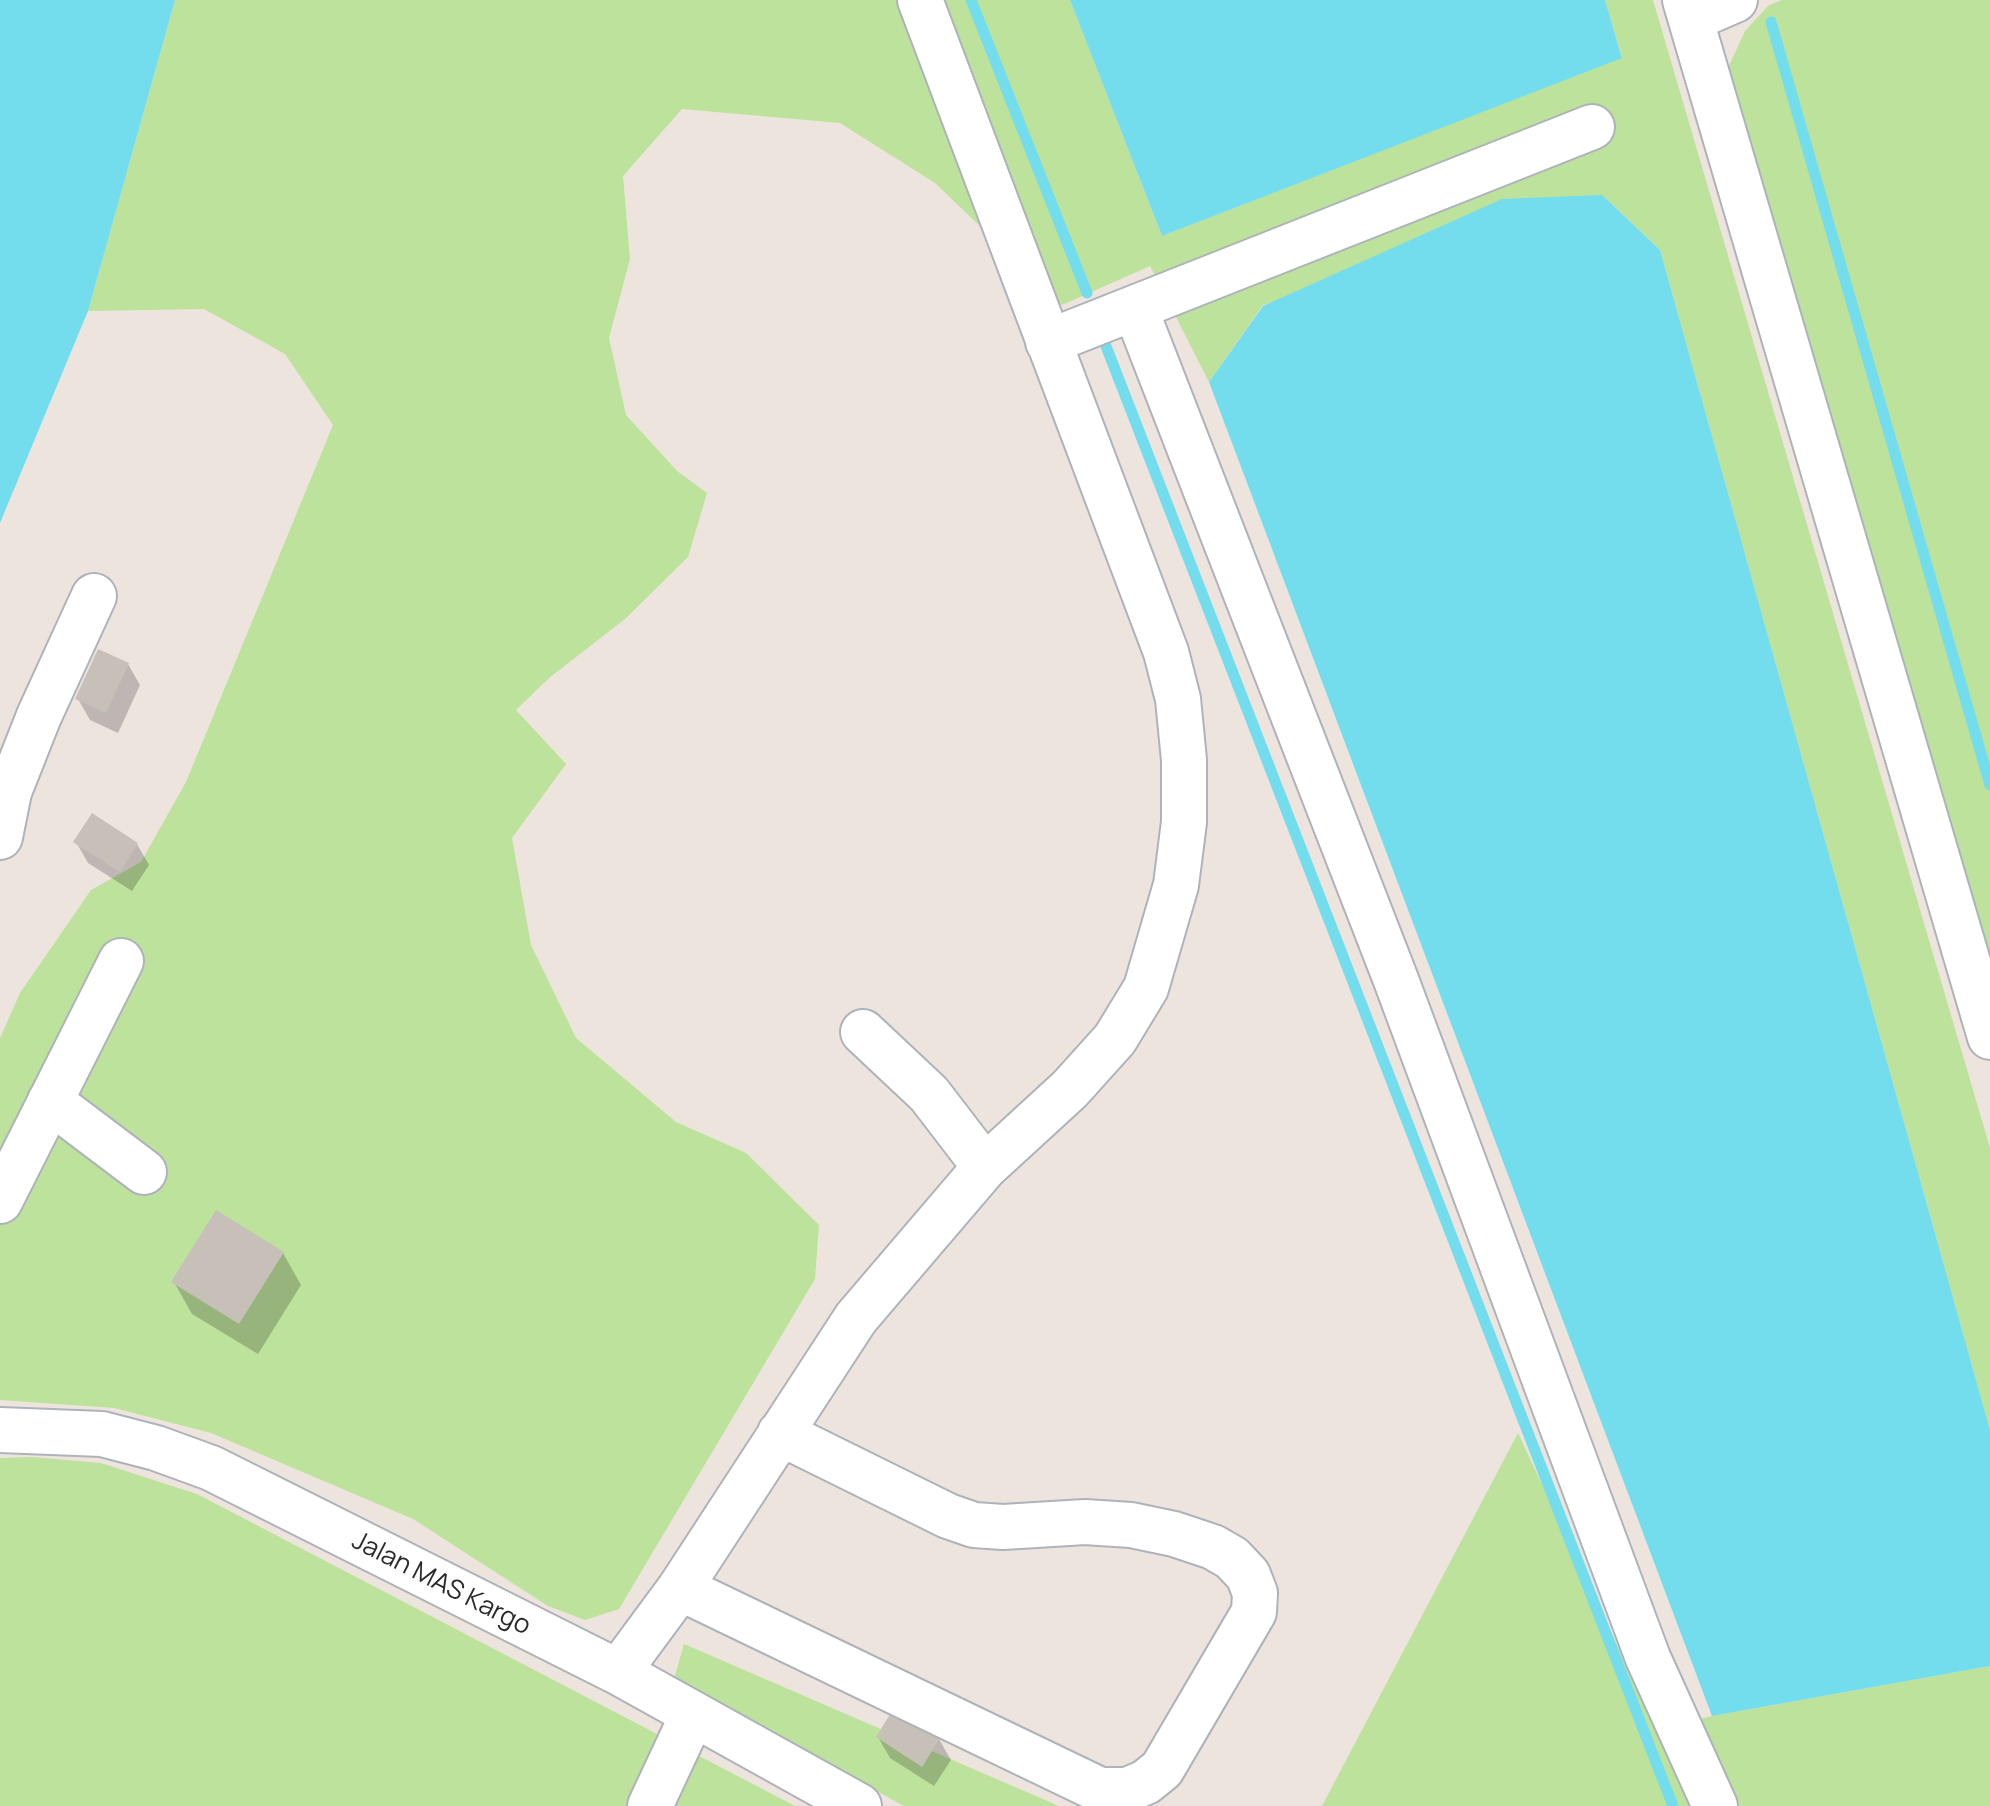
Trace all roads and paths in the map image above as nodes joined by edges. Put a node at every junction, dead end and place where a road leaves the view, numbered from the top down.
1 (920, 0) edge
2 (1735, 0) edge
3 (1688, 9) edge
4 (1592, 127) dead end
5 (1135, 308) junction
6 (1048, 342) junction
7 (94, 596) dead end
8 (0, 837) edge
9 (121, 961) dead end
10 (863, 1032) dead end
11 (1990, 1037) edge
12 (50, 1101) junction
13 (985, 1167) junction
14 (144, 1172) dead end
15 (0, 1201) edge
16 (0, 1430) edge
17 (780, 1433) junction
18 (680, 1588) junction
19 (618, 1672) junction
20 (693, 1714) junction
21 (650, 1806) edge
22 (859, 1806) edge
23 (1715, 1806) edge

1 - 6 street
2 - 3 street
3 - 11 street
4 - 5 street
5 - 6 street
5 - 23 street
6 - 13 street
7 - 8 street
9 - 12 street
10 - 13 street
12 - 14 street
12 - 15 street
13 - 17 street
16 - 19 street, Jalan MAS Kargo
17 - 18 street
17 - 18 street
18 - 19 street
19 - 20 street, Jalan MAS Kargo
20 - 21 street
20 - 22 street, Jalan MAS Kargo

